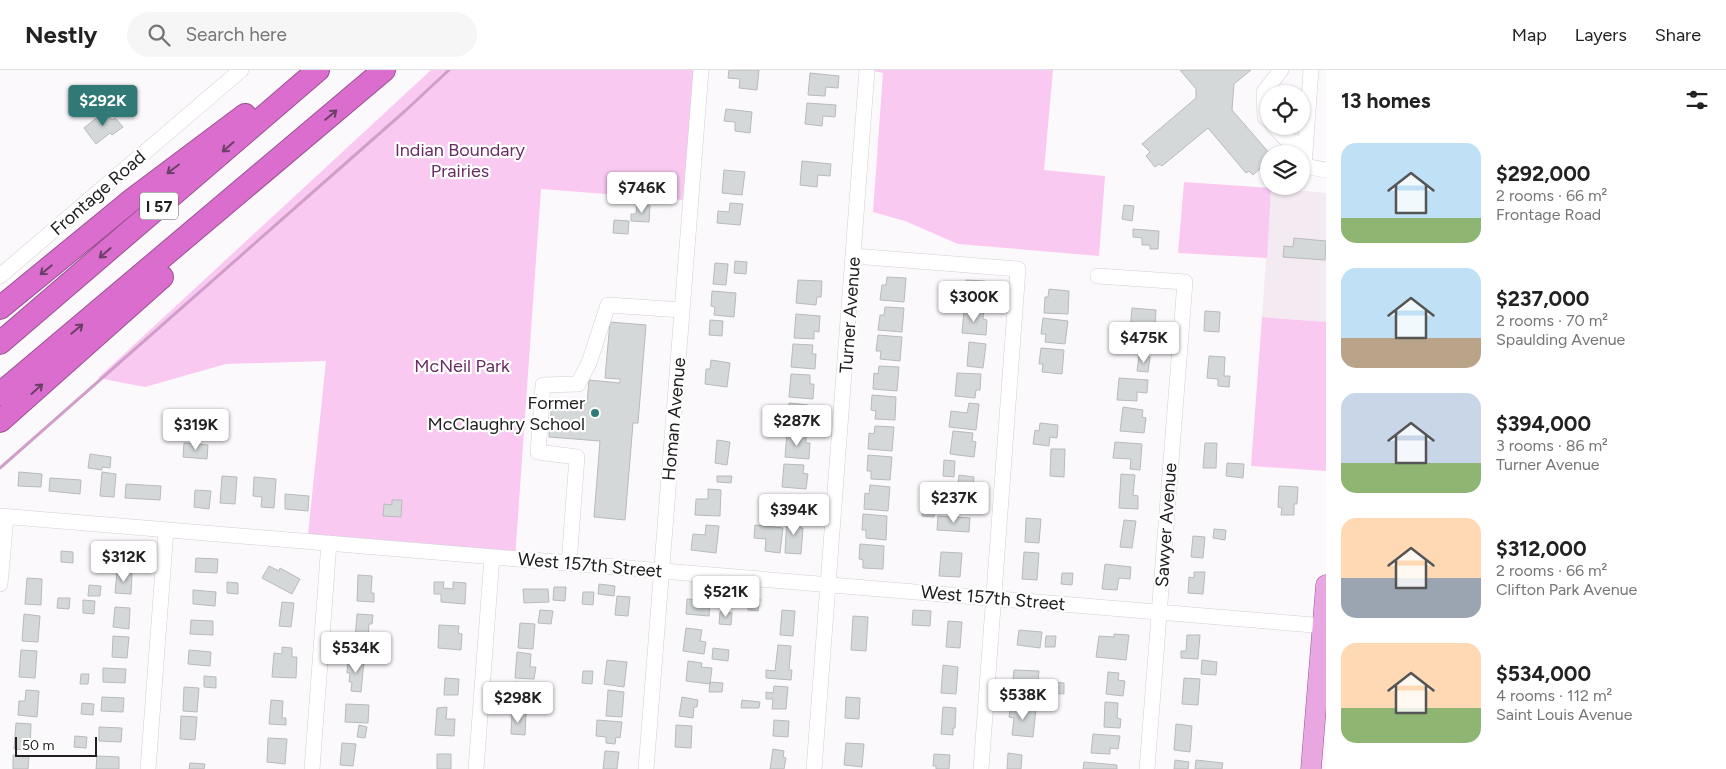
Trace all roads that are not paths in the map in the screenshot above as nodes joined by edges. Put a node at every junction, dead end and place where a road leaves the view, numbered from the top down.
1 (241, 70) edge
2 (312, 70) edge
3 (318, 70) edge
4 (384, 70) edge
5 (701, 70) edge
6 (867, 70) edge
7 (1281, 70) edge
8 (1311, 70) edge
9 (1269, 85) edge
10 (1282, 135) edge
11 (1304, 145) joint
12 (294, 146) junction
13 (1310, 167) edge
14 (1325, 168) edge
15 (854, 256) junction
16 (0, 276) edge
17 (1098, 276) dead end
18 (0, 308) edge
19 (682, 310) junction
20 (0, 343) edge
21 (0, 394) edge
22 (0, 421) edge
23 (3, 517) edge
24 (166, 530) junction
25 (329, 543) junction
26 (492, 557) junction
27 (568, 563) junction
28 (662, 571) junction
29 (0, 584) edge
30 (829, 585) junction
31 (1326, 585) edge
32 (994, 598) junction
33 (1159, 612) junction
34 (1324, 626) edge
35 (148, 769) edge
36 (312, 769) edge
37 (476, 769) edge
38 (646, 769) edge
39 (814, 769) edge
40 (981, 769) edge
41 (1147, 769) edge
42 (1311, 769) edge

1 - 16 street, Frontage Road
2 -> 18 highway
3 -> 20 highway, I 57
12 -> 4 highway, I 57
5 - 19 street, Homan Avenue
6 - 15 street, Turner Avenue
7 - 9 street
8 - 11 street
10 - 11 street
21 -> 12 highway, I 57
22 -> 12 highway
13 - 14 street
15 - 30 street, Turner Avenue
15 - 32 street
17 - 33 street, Sawyer Avenue
19 - 27 street
19 - 28 street, Homan Avenue
23 - 24 street, West 157th Street
23 - 29 street
24 - 25 street, West 157th Street
24 - 35 street
25 - 26 street, West 157th Street
25 - 36 street
26 - 27 street, West 157th Street
26 - 37 street
27 - 28 street, West 157th Street
28 - 30 street, West 157th Street
28 - 38 street, Homan Avenue
30 - 32 street, West 157th Street
30 - 39 street, Turner Avenue
31 - 34 main road
32 - 33 street, West 157th Street
32 - 40 street
33 - 34 street, West 157th Street
33 - 41 street, Sawyer Avenue
34 - 42 main road

